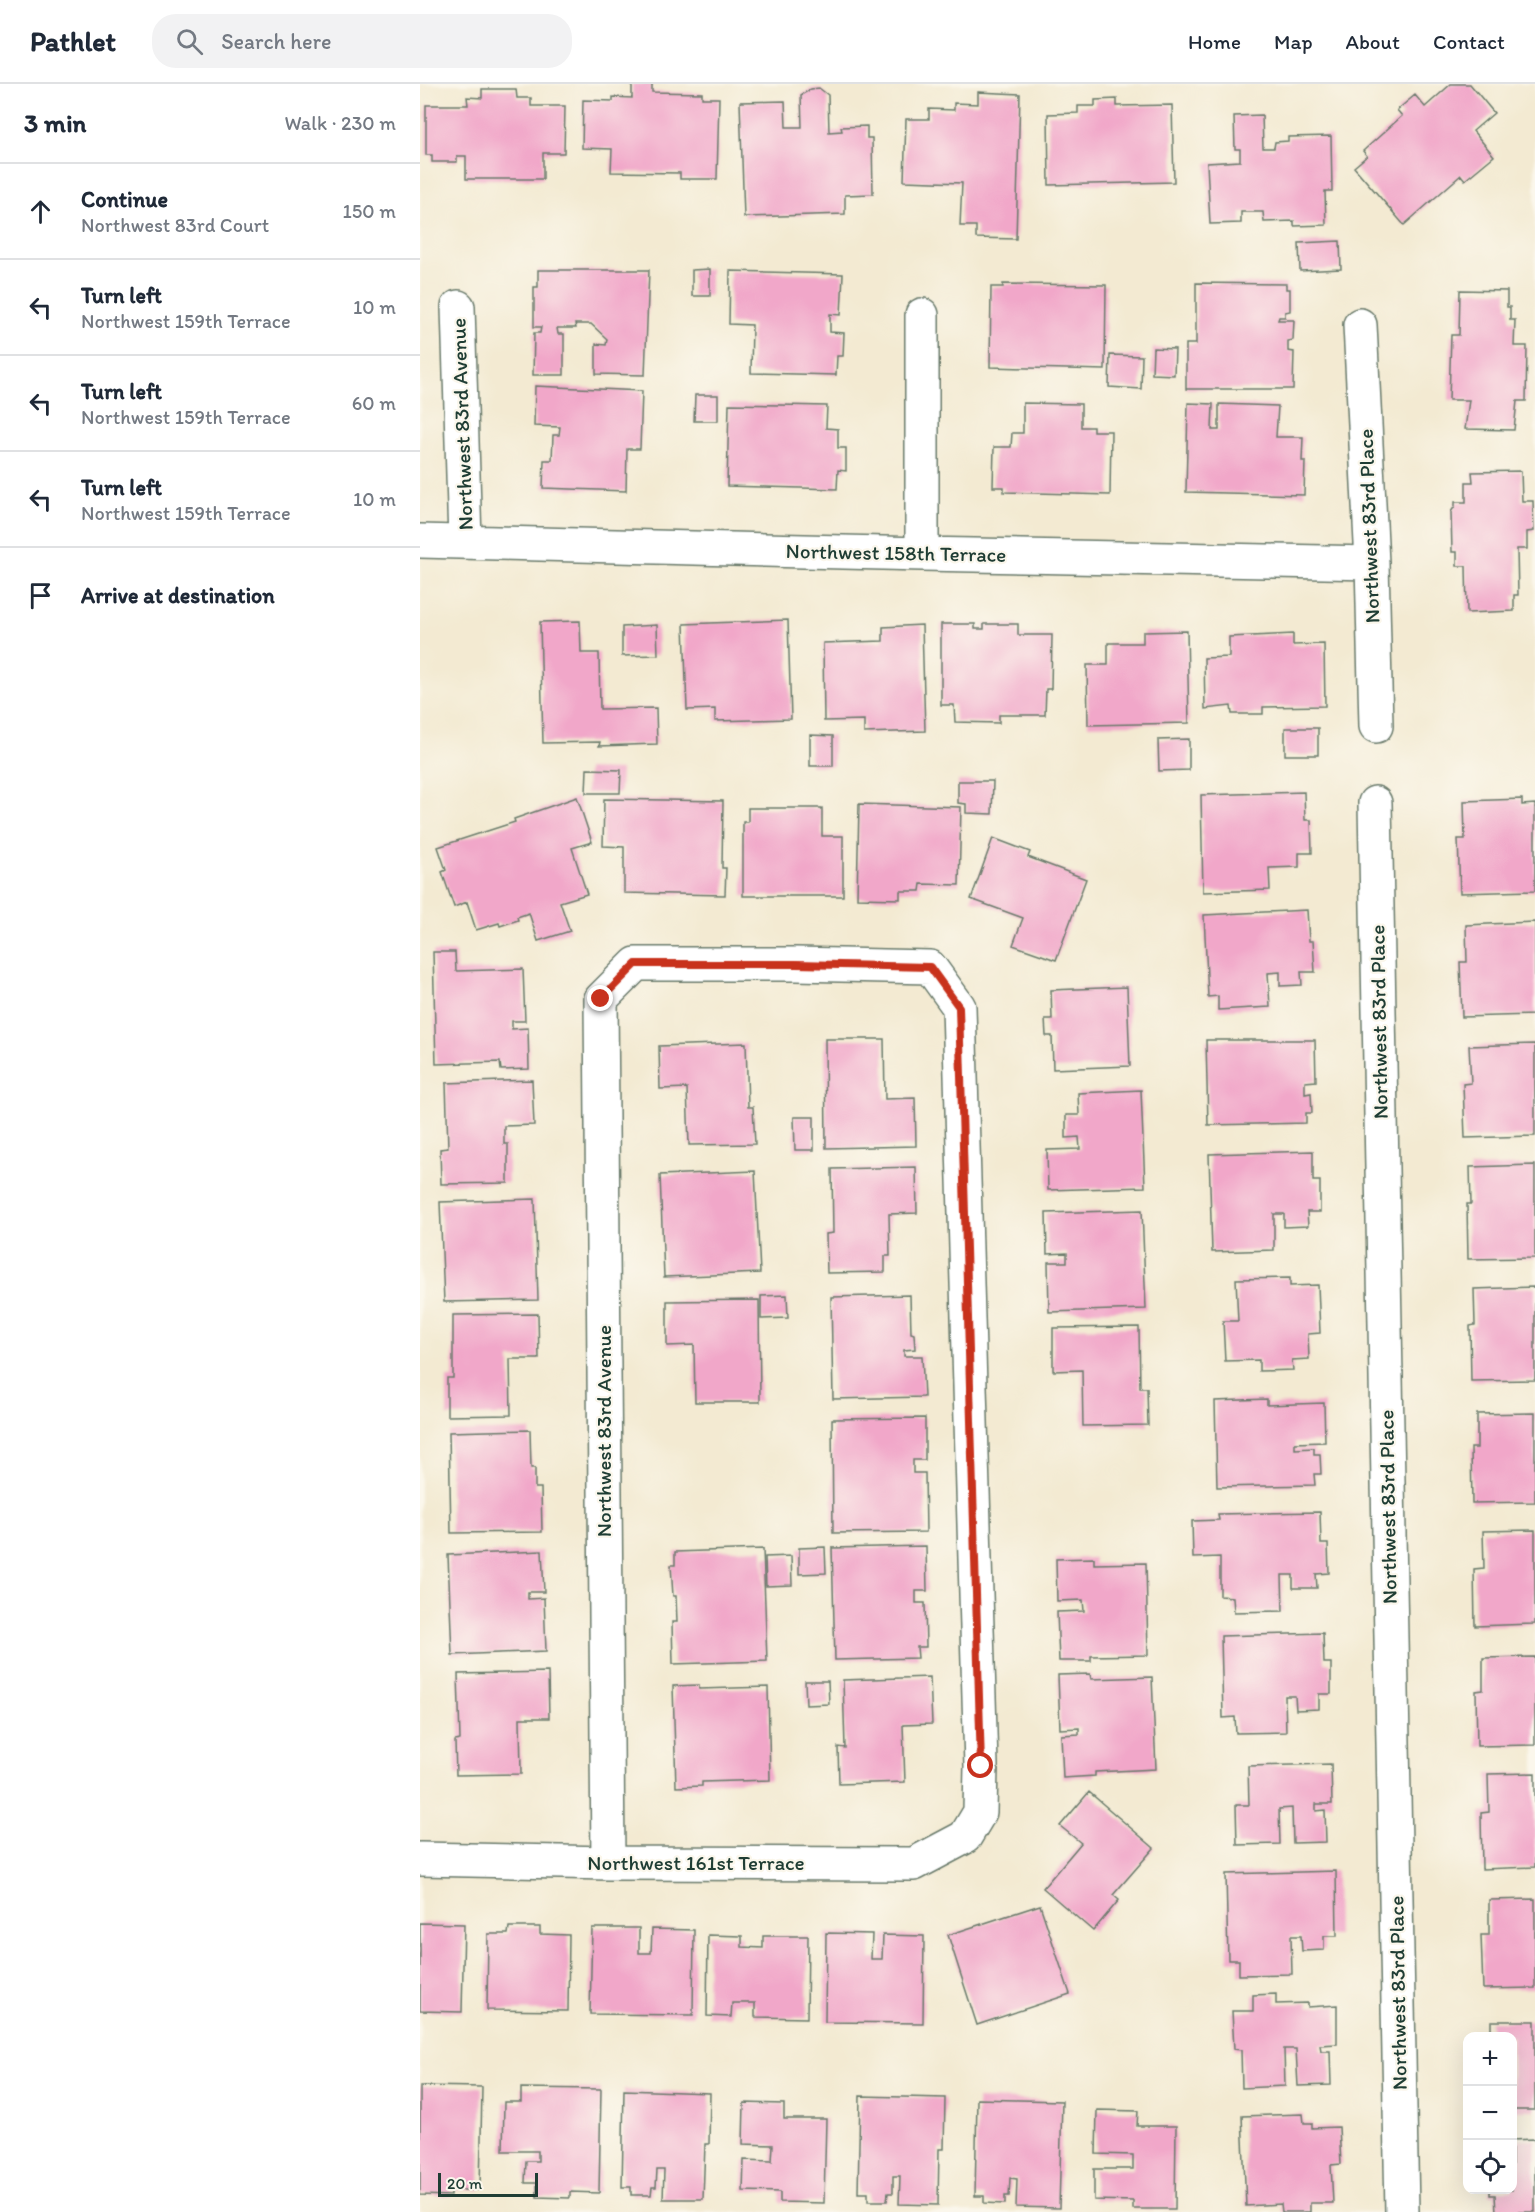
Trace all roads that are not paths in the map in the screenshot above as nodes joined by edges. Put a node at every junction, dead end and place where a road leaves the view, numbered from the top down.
1 (458, 307) dead end
2 (922, 315) dead end
3 (1360, 325) dead end
4 (420, 541) edge
5 (465, 542) junction
6 (922, 554) junction
7 (1372, 562) junction
8 (1376, 726) dead end
9 (1375, 803) dead end
10 (965, 1837) joint
11 (420, 1859) edge
12 (608, 1863) junction
13 (1402, 2212) edge

1 - 5 street, Northwest 83rd Avenue
2 - 6 street
3 - 7 street, Northwest 83rd Place
4 - 5 street, Northwest 158th Terrace
5 - 6 street, Northwest 158th Terrace
6 - 7 street, Northwest 158th Terrace
7 - 8 street, Northwest 83rd Place
9 - 13 street, Northwest 83rd Place
10 - 12 street, Northwest 161st Terrace
10 - 12 street, Northwest 83rd Avenue
11 - 12 street, Northwest 161st Terrace

